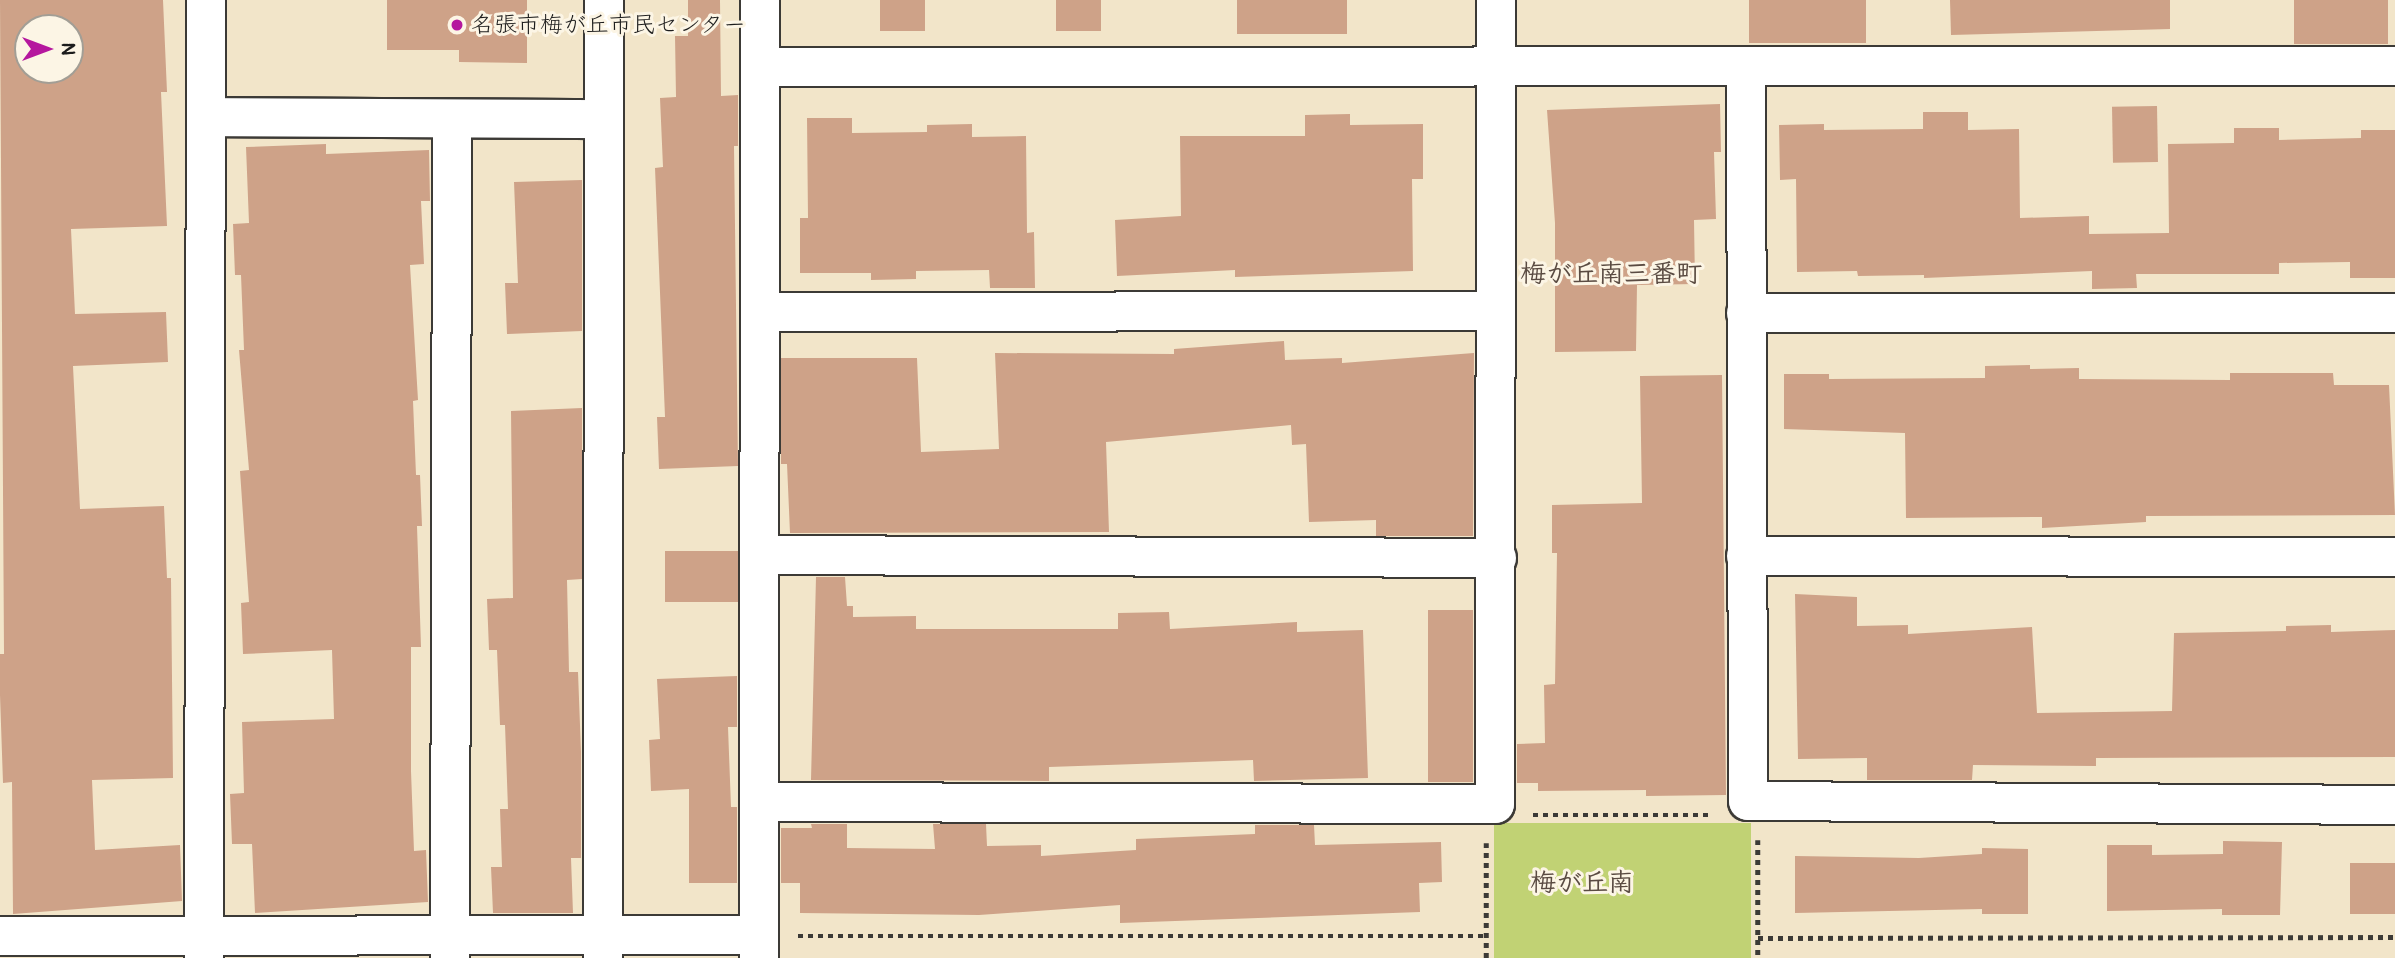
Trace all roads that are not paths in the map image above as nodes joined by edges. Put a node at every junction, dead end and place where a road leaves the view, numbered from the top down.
1 (206, 0) edge
2 (604, 0) edge
3 (760, 0) edge
4 (1496, 0) edge
5 (1495, 66) junction
6 (2395, 66) edge
7 (760, 67) junction
8 (1746, 67) junction
9 (207, 117) junction
10 (452, 119) junction
11 (604, 119) junction
12 (1496, 311) junction
13 (760, 312) junction
14 (1746, 313) junction
15 (2395, 313) edge
16 (760, 555) junction
17 (1746, 556) junction
18 (2395, 557) edge
19 (1497, 558) junction
20 (759, 802) junction
21 (2395, 805) edge
22 (0, 936) edge
23 (603, 946) edge
24 (204, 947) edge
25 (450, 947) edge
26 (759, 947) edge

1 - 9 street
2 - 11 street
3 - 7 street
4 - 5 street
5 - 7 street
5 - 8 street
5 - 12 street
6 - 8 street
7 - 13 street
8 - 14 street
9 - 10 street
9 - 24 street
10 - 11 street
10 - 25 street
11 - 23 street
12 - 13 street
12 - 19 street
13 - 16 street
14 - 15 street
14 - 17 street
16 - 19 street
16 - 20 street
17 - 18 street
17 - 21 street
19 - 20 street
20 - 26 street
22 - 24 street
23 - 25 street
23 - 26 street
24 - 25 street

